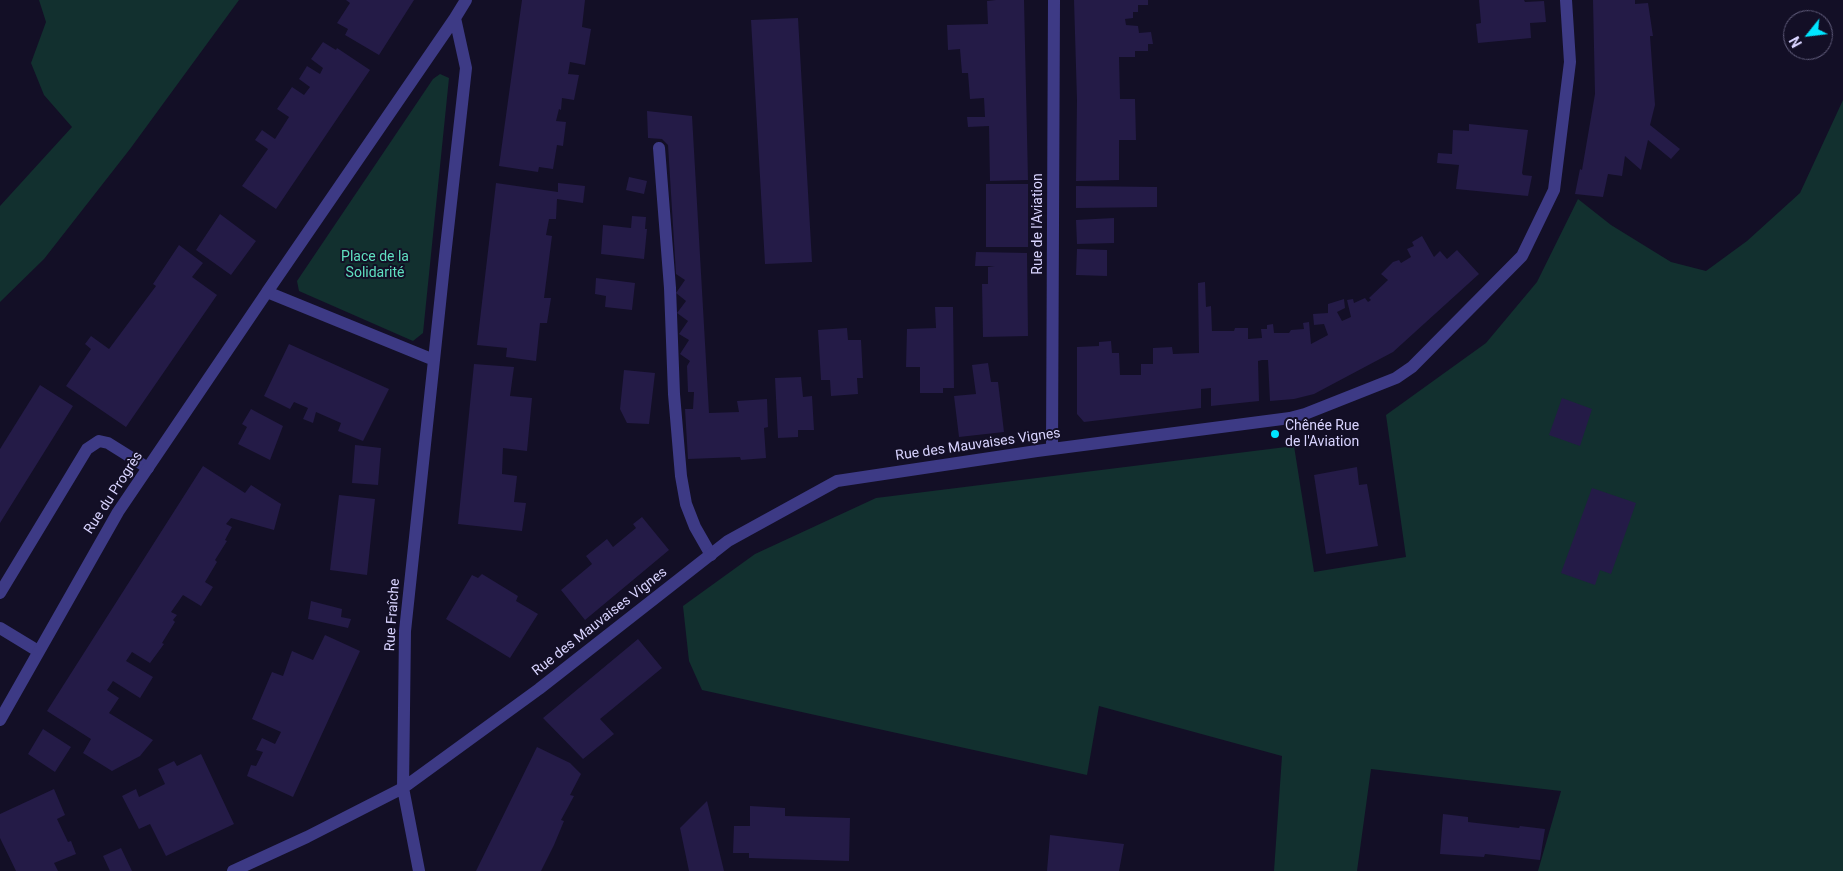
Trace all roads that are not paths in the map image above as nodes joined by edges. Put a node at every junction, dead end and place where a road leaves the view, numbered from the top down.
1 (466, 0) edge
2 (1054, 0) edge
3 (1566, 0) edge
4 (455, 18) junction
5 (659, 148) dead end
6 (267, 292) junction
7 (434, 360) junction
8 (1052, 449) junction
9 (148, 468) junction
10 (711, 555) junction
11 (0, 593) edge
12 (0, 628) edge
13 (38, 651) junction
14 (0, 720) edge
15 (402, 788) junction
16 (232, 871) edge
17 (419, 871) edge

1 - 4 street
2 - 8 street, Rue de l'Aviation
3 - 8 street, Rue des Mauvaises Vignes
4 - 6 street
4 - 7 street
5 - 10 street
6 - 7 street
6 - 9 street, Rue du Progrès
7 - 15 street, Rue Fraîche
8 - 10 street, Rue des Mauvaises Vignes
9 - 11 street
9 - 13 street, Rue du Progrès
10 - 15 street, Rue des Mauvaises Vignes
12 - 13 street
13 - 14 street, Rue du Progrès
15 - 16 street, Rue des Mauvaises Vignes
15 - 17 street, Rue Fraîche

